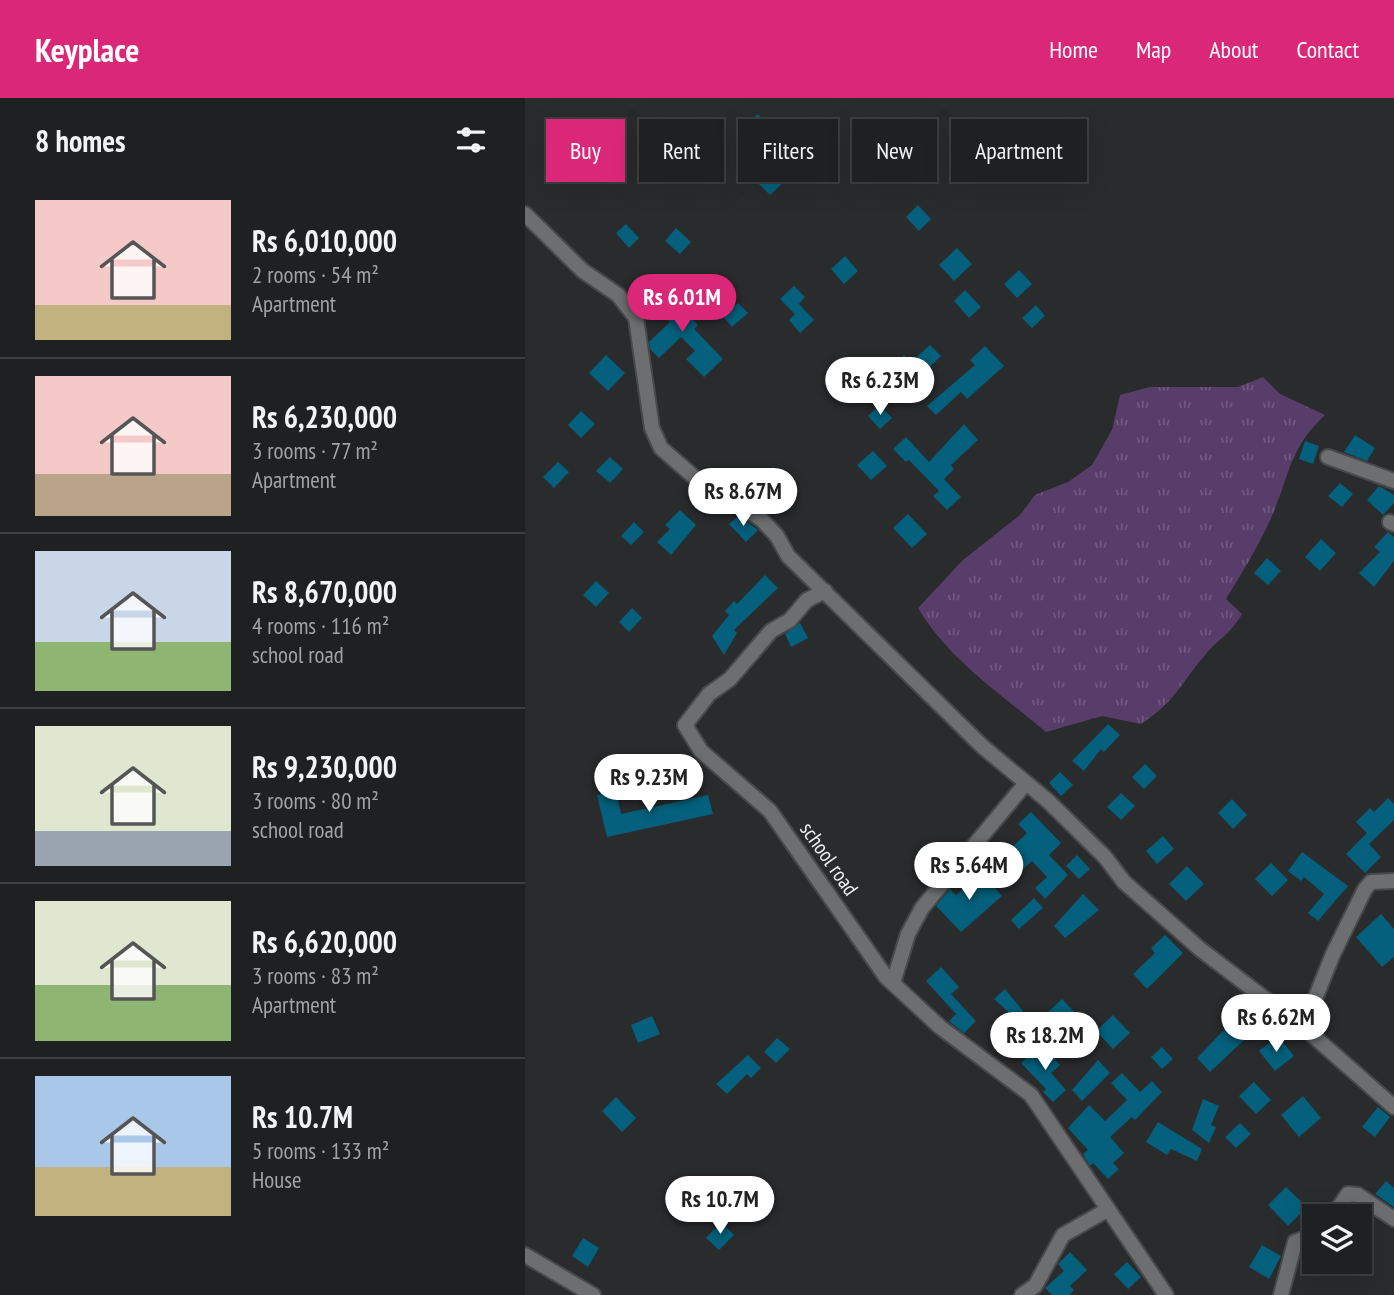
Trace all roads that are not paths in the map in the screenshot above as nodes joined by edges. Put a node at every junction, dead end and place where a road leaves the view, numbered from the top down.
1 (525, 214) edge
2 (1328, 457) dead end
3 (1394, 481) edge
4 (825, 592) junction
5 (1026, 782) junction
6 (1394, 881) edge
7 (893, 983) junction
8 (1303, 1029) junction
9 (1394, 1107) edge
10 (1341, 1204) edge
11 (1372, 1204) edge
12 (1372, 1204) edge
13 (1107, 1210) junction
14 (1394, 1219) edge
15 (1302, 1239) edge
16 (525, 1255) edge
17 (593, 1295) edge
18 (1022, 1295) edge
19 (1166, 1295) edge
20 (1281, 1295) edge

1 - 4 street
2 - 3 street
4 - 5 street
4 - 7 street, school road
5 - 7 street
5 - 8 street
6 - 8 street
7 - 13 street, school road
8 - 9 street
10 - 12 street
11 - 14 street
13 - 18 street
13 - 19 street, school road
15 - 20 street
16 - 17 street

